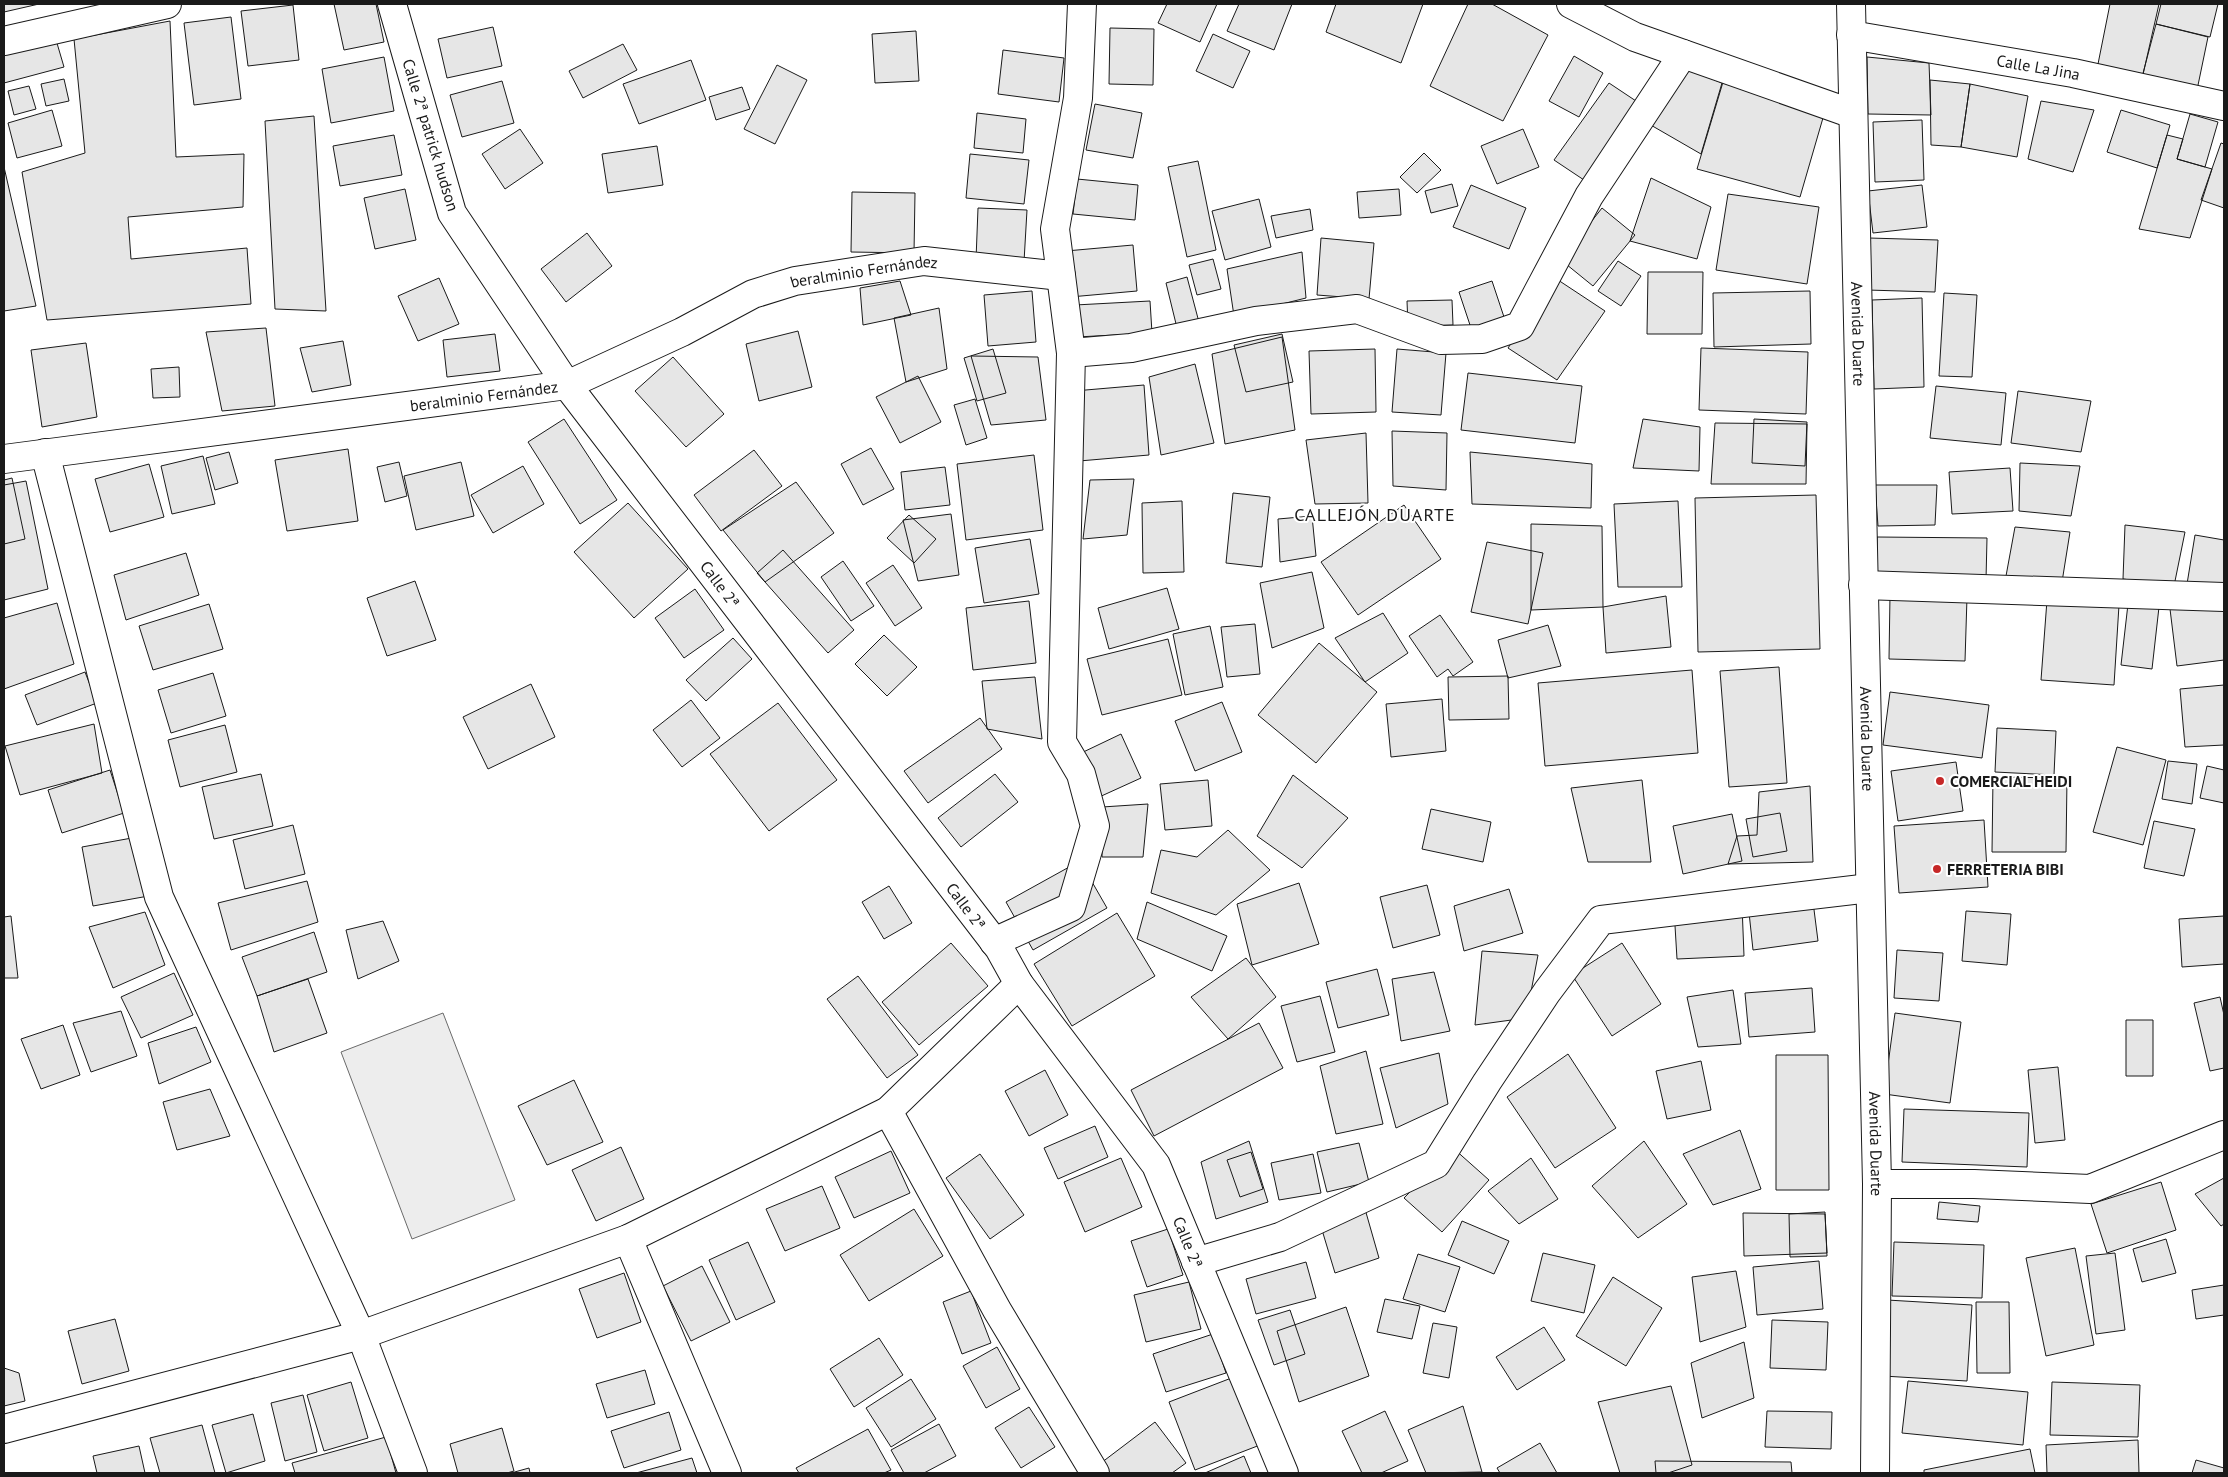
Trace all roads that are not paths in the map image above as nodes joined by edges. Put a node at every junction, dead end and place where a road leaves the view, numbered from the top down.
1 (167, 4) edge
2 (392, 4) edge
3 (1082, 4) edge
4 (1571, 4) edge
5 (1850, 4) edge
6 (1851, 35) junction
7 (4, 41) edge
8 (1683, 54) junction
9 (2224, 106) edge
10 (1853, 114) junction
11 (1061, 276) junction
12 (1071, 354) junction
13 (567, 385) junction
14 (45, 453) junction
15 (4, 459) edge
16 (1863, 585) junction
17 (2224, 597) edge
18 (1870, 888) junction
19 (994, 942) junction
20 (1019, 984) junction
21 (888, 1111) junction
22 (2224, 1134) edge
23 (1876, 1184) junction
24 (628, 1239) junction
25 (1196, 1262) junction
26 (361, 1335) junction
27 (4, 1429) edge
28 (413, 1473) edge
29 (728, 1473) edge
30 (1095, 1473) edge
31 (1284, 1473) edge
32 (1875, 1473) edge

1 - 7 street
2 - 13 street, Calle 2ª patrick hudson
3 - 11 street
4 - 8 street
5 - 6 street, Avenida Duarte
6 - 9 street, Calle La Jina
6 - 10 street, Avenida Duarte
8 - 10 street
8 - 12 street
10 - 16 street, Avenida Duarte
11 - 12 street
11 - 13 street, beralminio Fernández
12 - 19 street
13 - 14 street, beralminio Fernández
13 - 19 street, Calle 2ª
14 - 15 street, beralminio Fernández
14 - 26 street
16 - 17 street
16 - 18 street, Avenida Duarte
18 - 23 street, Avenida Duarte
18 - 25 street
19 - 20 street, Calle 2ª
20 - 21 street
20 - 25 street, Calle 2ª
21 - 24 street
21 - 30 street
22 - 23 street
23 - 32 street, Avenida Duarte
24 - 26 street
24 - 29 street
25 - 31 street, Calle 2ª
26 - 27 street
26 - 28 street

